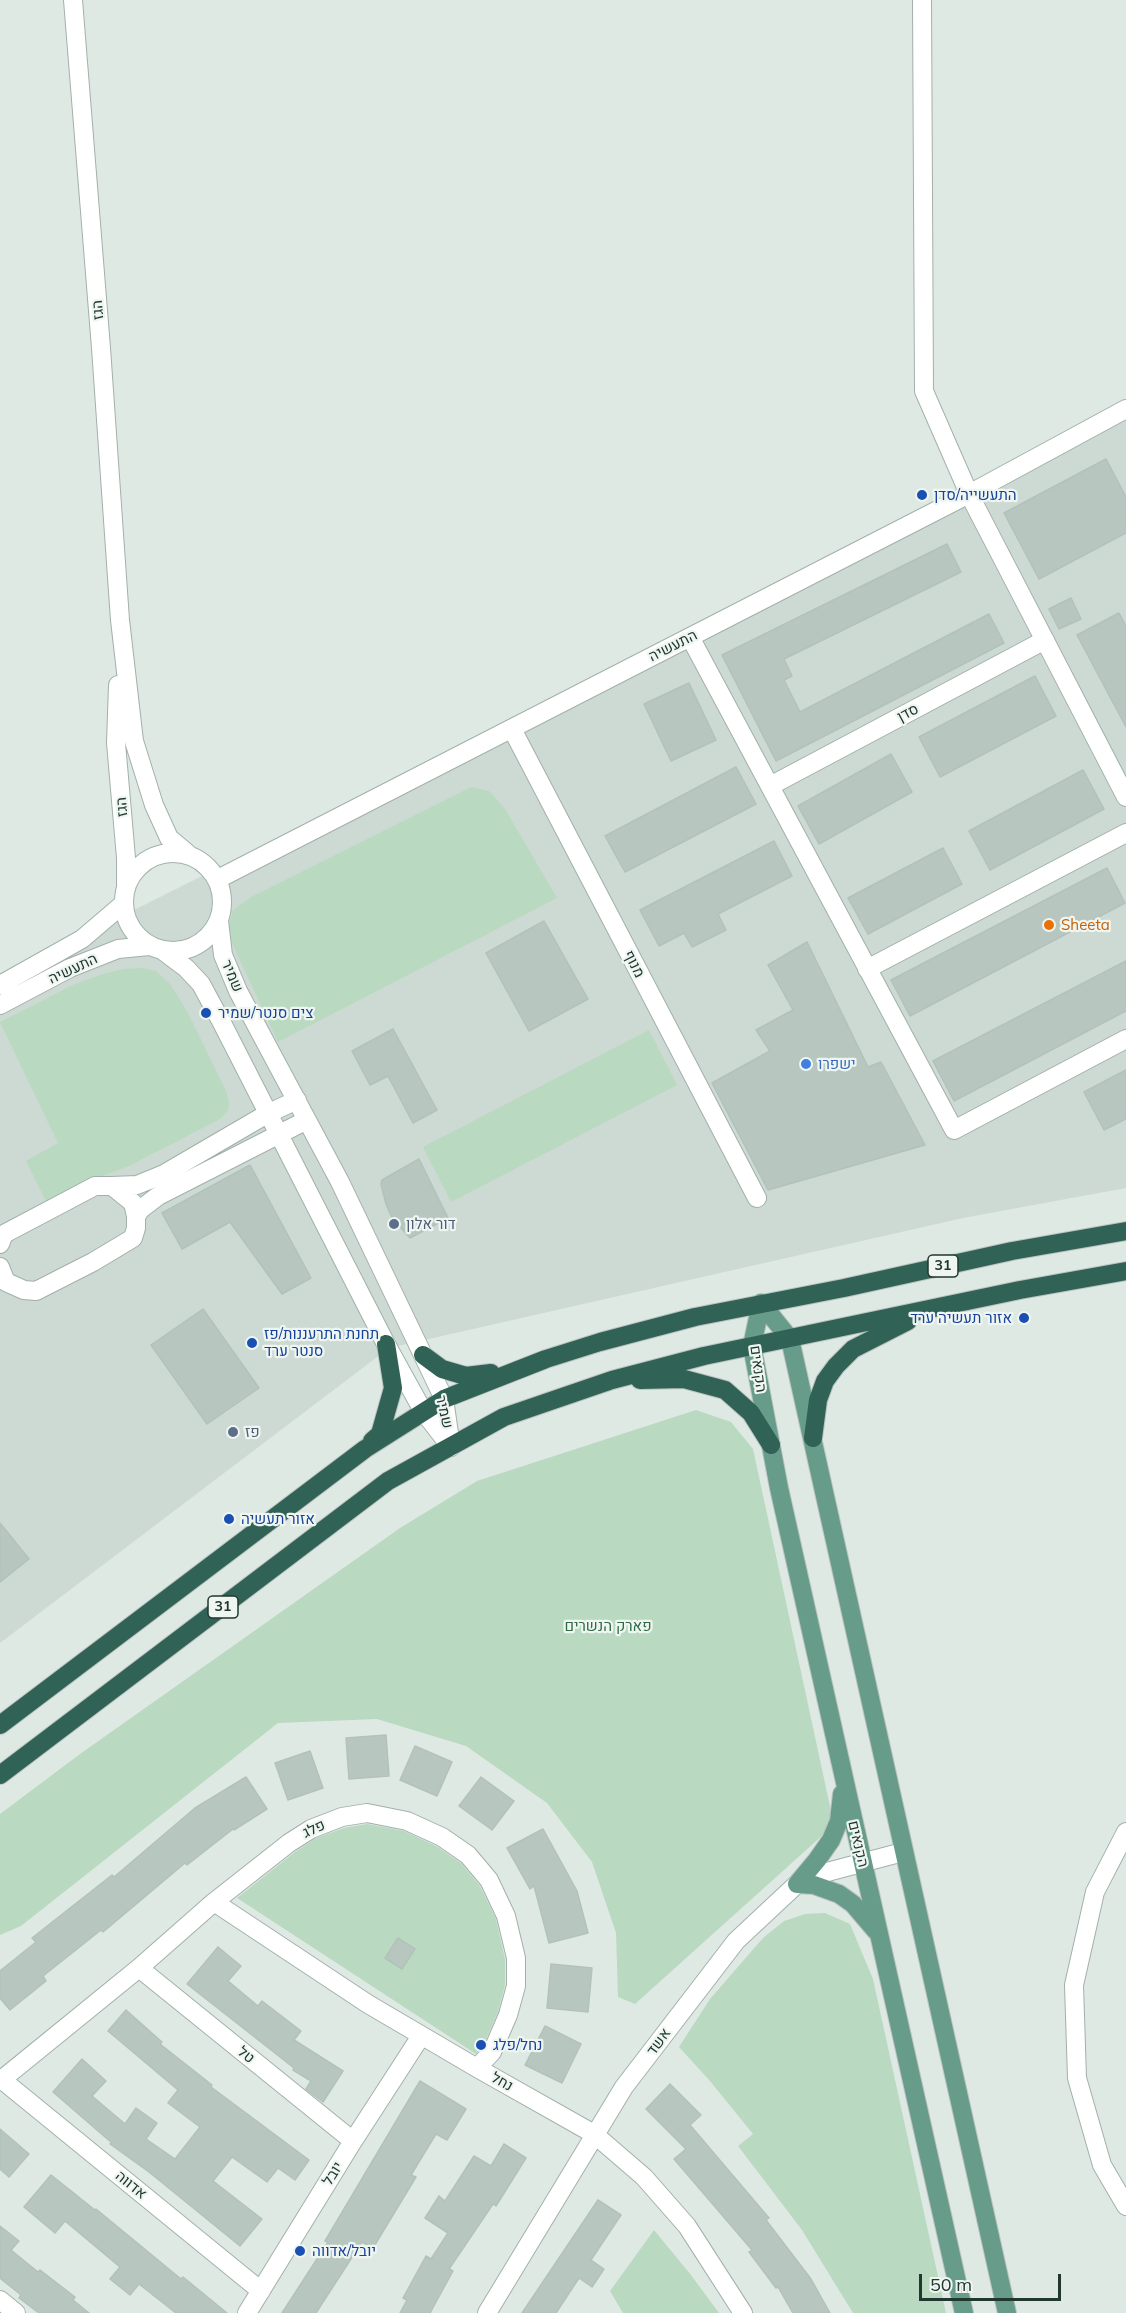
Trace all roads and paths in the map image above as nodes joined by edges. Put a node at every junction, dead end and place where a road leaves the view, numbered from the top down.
1 (73, 0) edge
2 (922, 0) edge
3 (1126, 409) edge
4 (969, 494) junction
5 (120, 620) junction
6 (690, 637) junction
7 (1045, 640) junction
8 (512, 729) junction
9 (770, 786) junction
10 (1126, 797) edge
11 (1126, 833) edge
12 (188, 855) junction
13 (218, 879) junction
14 (124, 895) junction
15 (219, 921) junction
16 (156, 948) junction
17 (867, 969) junction
18 (0, 985) edge
19 (0, 1005) edge
20 (1126, 1039) edge
21 (297, 1100) junction
22 (267, 1114) junction
23 (307, 1120) junction
24 (278, 1135) junction
25 (111, 1186) junction
26 (757, 1198) dead end
27 (136, 1216) junction
28 (1126, 1231) edge
29 (0, 1244) edge
30 (0, 1267) edge
31 (1126, 1271) edge
32 (761, 1303) junction
33 (930, 1310) junction
34 (790, 1339) junction
35 (386, 1344) junction
36 (752, 1346) junction
37 (423, 1355) junction
38 (514, 1371) junction
39 (612, 1380) junction
40 (444, 1399) junction
41 (423, 1411) junction
42 (813, 1438) junction
43 (771, 1445) junction
44 (451, 1447) junction
45 (347, 1463) junction
46 (0, 1725) edge
47 (843, 1773) junction
48 (0, 1775) edge
49 (1126, 1832) edge
50 (903, 1852) junction
51 (862, 1861) junction
52 (797, 1884) junction
53 (214, 1902) junction
54 (879, 1935) junction
55 (139, 1968) junction
56 (421, 2036) junction
57 (477, 2068) junction
58 (1, 2080) edge
59 (594, 2134) junction
60 (353, 2141) junction
61 (1126, 2206) edge
62 (261, 2291) junction
63 (0, 2300) edge
64 (16, 2313) edge
65 (247, 2313) edge
66 (487, 2313) edge
67 (743, 2313) edge
68 (964, 2313) edge
69 (1007, 2313) edge

1 - 5 street, הגז
2 - 4 street
3 - 4 street, התעשיה
4 - 6 street, התעשיה
4 - 7 street
5 - 12 street, הגז
5 - 14 street, הגז
6 - 8 street, התעשיה
6 - 9 street
7 - 9 street, סדן
7 - 10 street
8 - 13 street, התעשיה
8 - 26 street, מנוף
9 - 17 street
11 - 17 street
12 - 13 street
12 - 14 street
13 - 15 street
14 - 16 street
14 - 18 street, התעשיה
15 - 16 street
15 - 21 street, שמיר
16 - 19 street, התעשיה
16 - 22 street, שמיר
17 - 20 street
21 - 22 street
21 - 23 street, שמיר
22 - 24 street, שמיר
22 - 25 street
23 - 24 street
23 - 37 street, שמיר
24 - 27 street
24 - 35 street, שמיר
25 - 27 street
25 - 29 street
27 - 30 street
28 - 32 highway, 31
31 - 33 highway, 31
32 - 34 main road
32 - 36 main road, הקנאים
32 - 38 highway, 31
33 - 34 highway, 31
33 - 42 highway
34 - 36 highway, 31
34 - 42 main road
35 - 41 street, שמיר
35 - 45 highway
36 - 39 highway, 31
36 - 43 main road, הקנאים
37 - 38 highway
37 - 40 street, שמיר
38 - 40 highway, 31
39 - 43 highway
39 - 44 highway, 31
40 - 41 highway, 31
40 - 44 street, שמיר
41 - 44 street, שמיר
41 - 45 highway, 31
42 - 50 main road
43 - 47 main road, הקנאים
44 - 48 highway, 31
45 - 46 highway, 31
47 - 51 main road, הקנאים
47 - 52 main road
49 - 61 street
50 - 51 street, אשד
50 - 69 main road
51 - 52 street, אשד
51 - 54 main road, הקנאים
52 - 54 main road
52 - 59 street, אשד
53 - 55 street, פלג
53 - 56 street, נחל
53 - 57 street, פלג
54 - 68 main road, הקנאים
55 - 58 street, פלג
55 - 60 street, טל
56 - 57 street, נחל
56 - 60 street, יובל
57 - 59 street, נחל
58 - 62 street, אדווה
59 - 66 street, אשד
59 - 67 street, נחל
60 - 62 street, יובל
62 - 65 street, יובל
63 - 64 street

